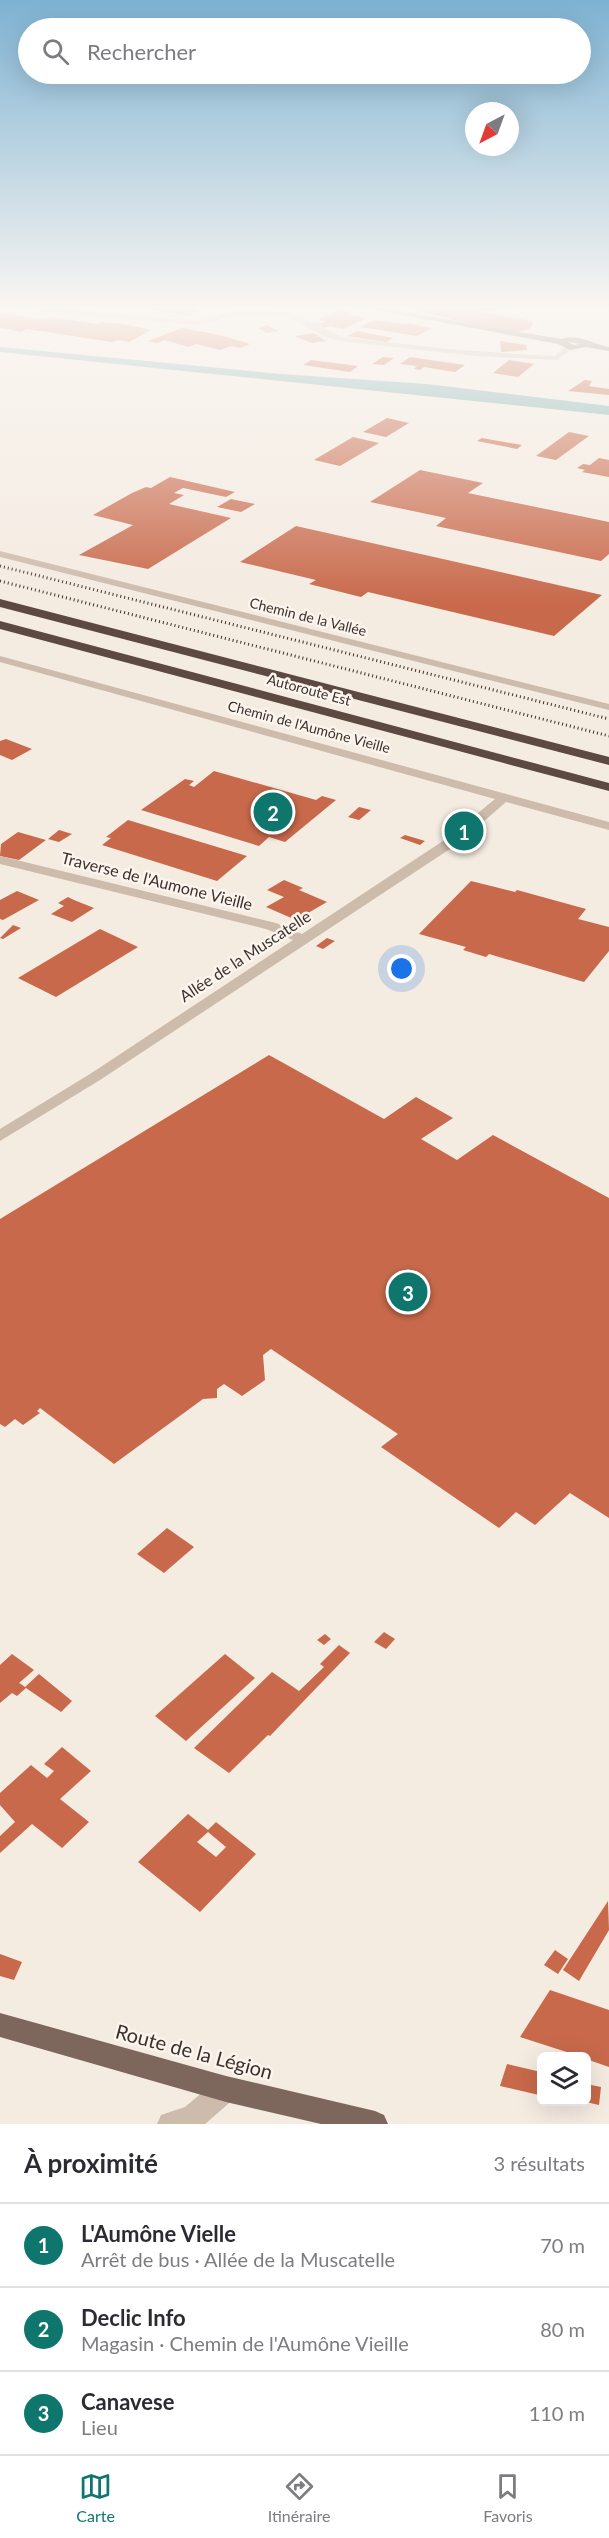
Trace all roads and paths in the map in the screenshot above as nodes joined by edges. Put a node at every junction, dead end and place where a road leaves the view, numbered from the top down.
1 (0, 554) edge
2 (0, 603) edge
3 (0, 625) edge
4 (0, 660) edge
5 (609, 696) edge
6 (605, 706) edge
7 (609, 761) edge
8 (609, 787) edge
9 (504, 797) junction
10 (609, 826) edge
11 (0, 860) edge
12 (303, 940) junction
13 (0, 1136) edge
14 (0, 2025) edge
15 (226, 2089) junction
16 (170, 2124) edge
17 (375, 2124) edge

1 - 6 street, Chemin de la Vallée
2 - 7 highway, Autoroute Est
3 - 8 highway, Autoroute Est
4 - 9 street, Chemin de l'Aumône Vieille
5 - 6 street
9 - 10 street, Chemin de l'Aumône Vieille
9 - 12 street, Allée de la Muscatelle
11 - 12 street, Traverse de l'Aumone Vieille
12 - 13 street, Allée de la Muscatelle
14 - 15 main road, Route de la Légion
15 - 16 street
15 - 17 main road, Route de la Légion

